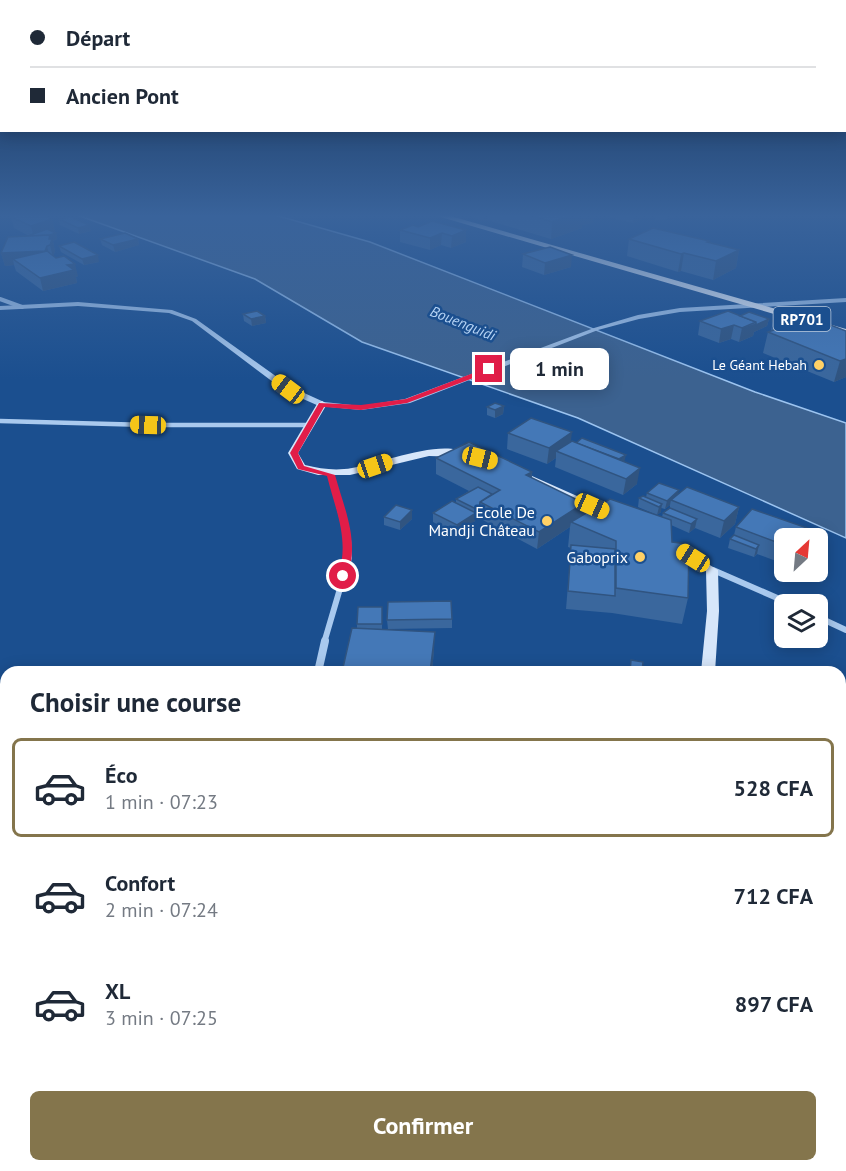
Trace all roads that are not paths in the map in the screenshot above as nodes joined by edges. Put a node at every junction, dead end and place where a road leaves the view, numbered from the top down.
1 (629, 270) edge
2 (0, 299) edge
3 (846, 300) edge
4 (757, 306) junction
5 (22, 307) junction
6 (0, 308) edge
7 (846, 332) edge
8 (322, 404) junction
9 (0, 421) edge
10 (309, 425) junction
11 (476, 457) edge
12 (331, 475) junction
13 (526, 476) edge
14 (622, 520) edge
15 (664, 542) edge
16 (712, 570) junction
17 (774, 597) edge
18 (828, 622) edge
19 (846, 630) edge
20 (319, 666) edge
21 (708, 666) edge

1 - 4 main road, RP701
2 - 5 street
3 - 4 street
4 - 7 main road, RP701
4 - 8 street
5 - 6 street
5 - 8 street
8 - 10 main road
9 - 10 street
10 - 12 main road
11 - 12 main road
12 - 20 street
13 - 14 main road
15 - 16 main road
16 - 17 street
16 - 21 main road
18 - 19 street

